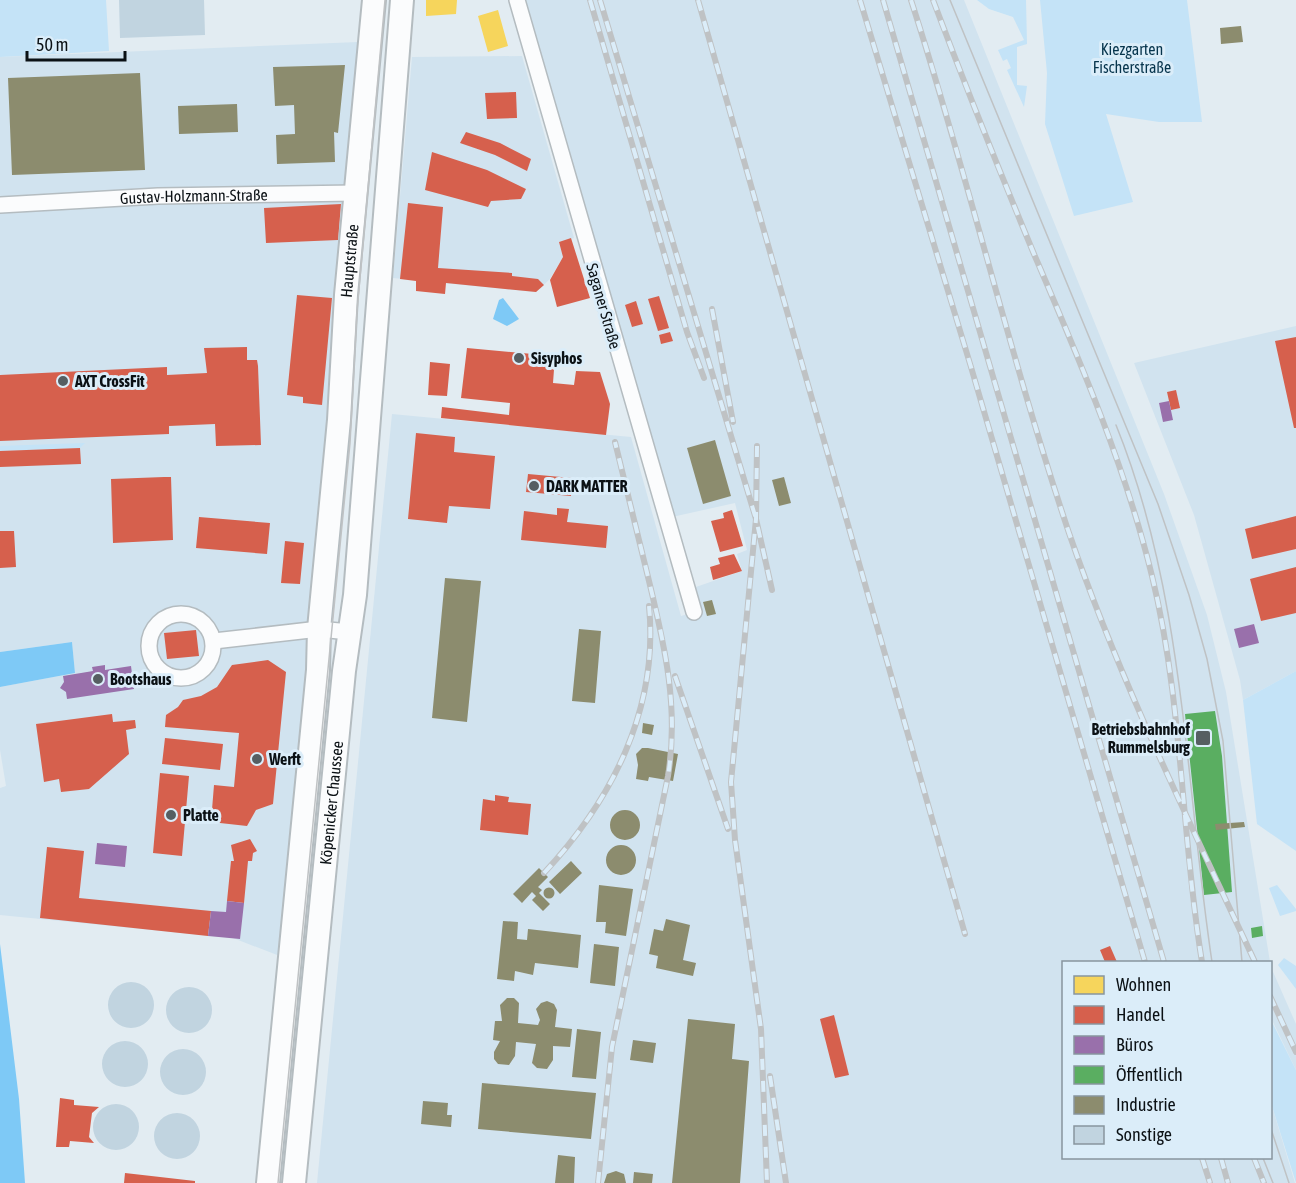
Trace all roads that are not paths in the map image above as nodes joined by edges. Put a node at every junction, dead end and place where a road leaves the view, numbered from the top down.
1 (374, 0) edge
2 (402, 0) edge
3 (517, 0) edge
4 (356, 193) junction
5 (387, 193) junction
6 (0, 205) edge
7 (368, 423) joint
8 (329, 521) joint
9 (694, 612) dead end
10 (319, 629) junction
11 (349, 632) junction
12 (213, 641) junction
13 (268, 1183) edge
14 (294, 1183) edge

1 - 4 main road, Hauptstraße
2 - 5 main road, Hauptstraße
3 - 9 street, Saganer Straße
4 - 5 main road, Gustav-Holzmann-Straße
4 - 6 street, Gustav-Holzmann-Straße
4 - 8 main road, Hauptstraße
5 - 7 main road, Hauptstraße
7 - 11 main road, Köpenicker Chaussee
8 - 10 main road, Köpenicker Chaussee
10 - 11 street
10 - 12 street
10 - 13 main road, Köpenicker Chaussee
11 - 14 main road, Köpenicker Chaussee
12 - 12 street

